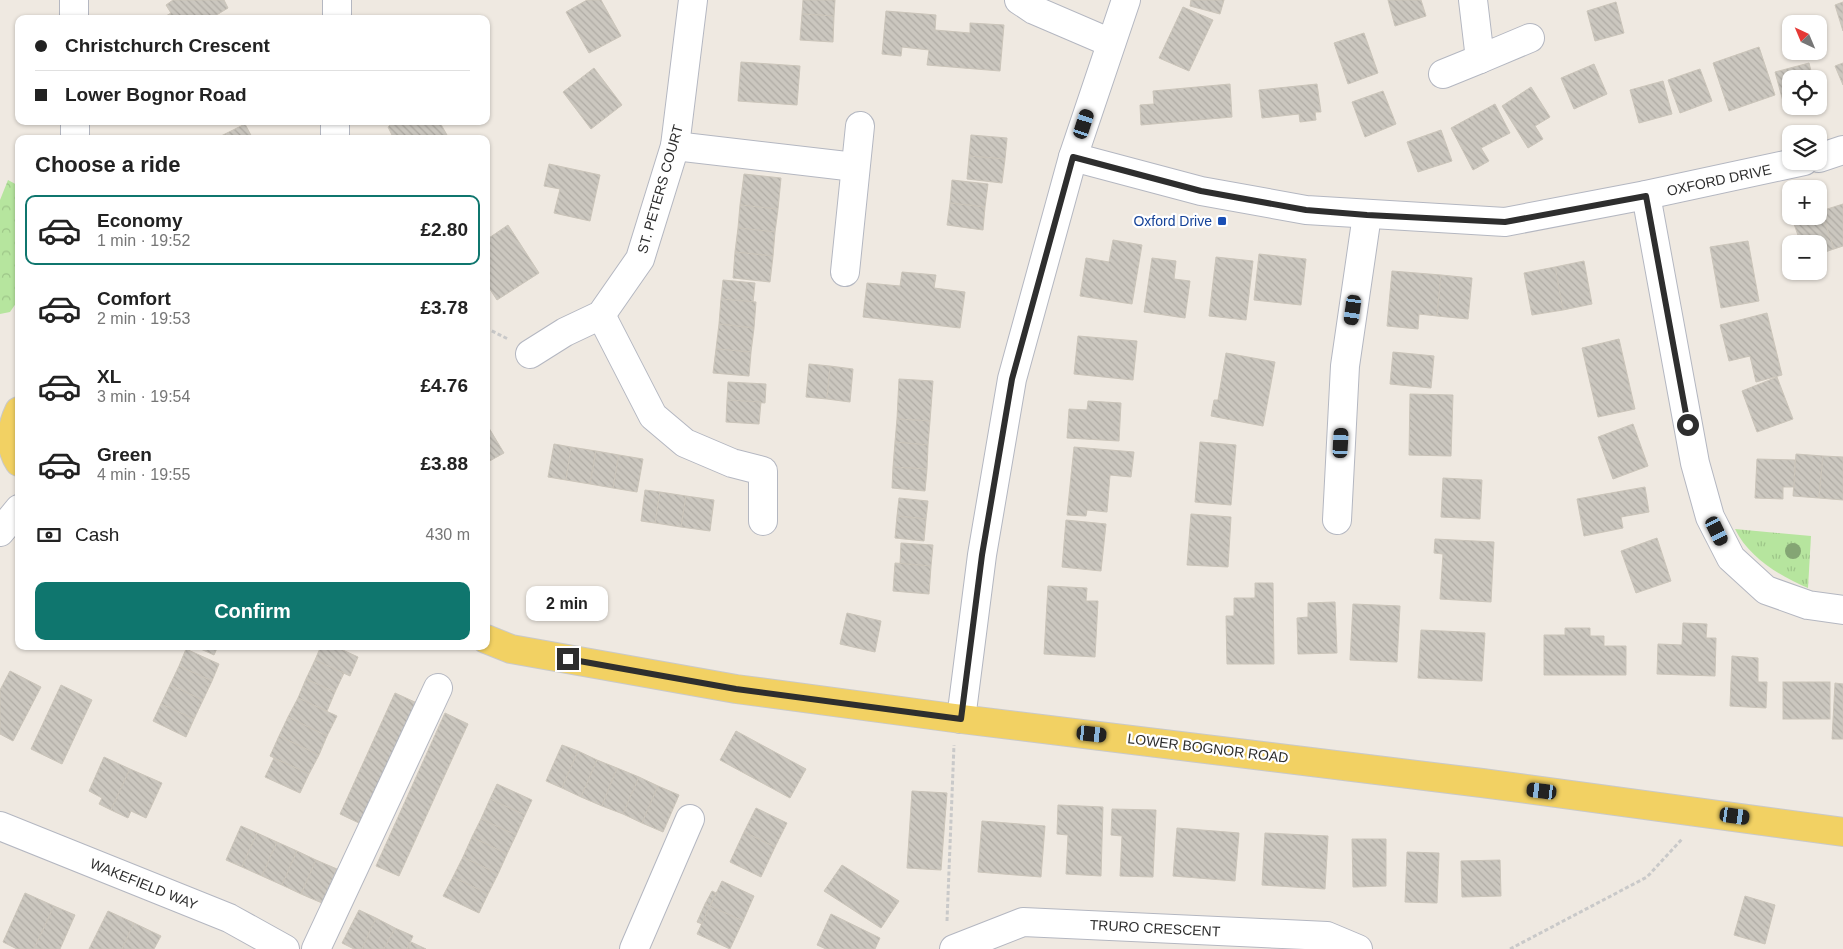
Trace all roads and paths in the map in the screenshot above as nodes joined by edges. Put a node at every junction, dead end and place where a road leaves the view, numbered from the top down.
1 (74, 0) edge
2 (337, 0) edge
3 (693, 0) edge
4 (1019, 0) edge
5 (1126, 0) edge
6 (1473, 0) edge
7 (74, 15) edge
8 (336, 15) edge
9 (1530, 38) dead end
10 (1111, 43) junction
11 (1480, 59) junction
12 (1443, 74) dead end
13 (860, 126) dead end
14 (675, 146) junction
15 (1843, 150) edge
16 (1827, 155) edge
17 (1073, 157) junction
18 (1782, 166) edge
19 (855, 168) junction
20 (1646, 196) junction
21 (1367, 215) junction
22 (845, 272) dead end
23 (601, 315) junction
24 (530, 354) dead end
25 (11, 416) edge
26 (15, 450) edge
27 (15, 514) edge
28 (1337, 520) dead end
29 (763, 522) dead end
30 (0, 532) edge
31 (1843, 610) edge
32 (490, 640) edge
33 (438, 688) dead end
34 (957, 729) junction
35 (1700, 811) junction
36 (690, 819) dead end
37 (0, 826) edge
38 (1843, 832) edge
39 (950, 939) edge
40 (1326, 942) edge
41 (284, 949) edge
42 (316, 949) edge
43 (634, 949) edge
44 (1358, 949) edge
45 (1510, 949) edge

1 - 7 street
2 - 8 street
3 - 14 street, ST. PETERS COURT
4 - 10 street
5 - 10 street
6 - 11 street
9 - 11 street
10 - 17 street
11 - 12 street
13 - 19 street
14 - 19 street
14 - 23 street, ST. PETERS COURT
15 - 16 street
17 - 21 street, OXFORD DRIVE
17 - 34 street
18 - 20 street, OXFORD DRIVE
19 - 22 street
20 - 21 street, OXFORD DRIVE
20 - 31 street
21 - 28 street
23 - 24 street, ST. PETERS COURT
23 - 29 street
25 - 26 main road
27 - 30 street
32 - 34 main road, LOWER BOGNOR ROAD
33 - 42 street
34 - 35 main road, LOWER BOGNOR ROAD
34 - 39 path
35 - 38 main road, LOWER BOGNOR ROAD
35 - 45 path
36 - 43 street
37 - 41 street, WAKEFIELD WAY
39 - 40 street, TRURO CRESCENT
40 - 44 street, TRURO CRESCENT

